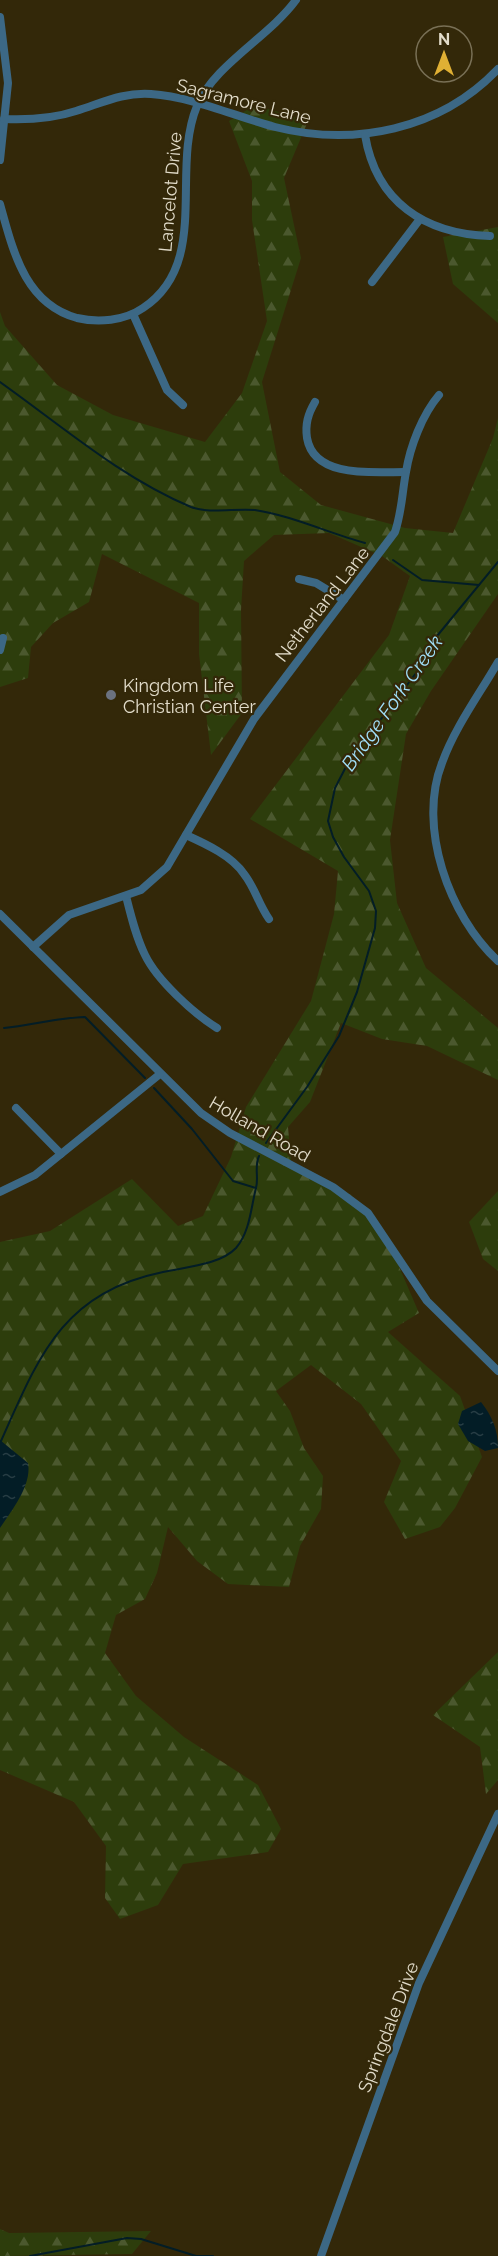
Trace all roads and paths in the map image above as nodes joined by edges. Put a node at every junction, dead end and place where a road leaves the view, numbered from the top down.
1 (296, 0) edge
2 (0, 16) edge
3 (498, 69) edge
4 (198, 104) junction
5 (4, 119) junction
6 (365, 135) junction
7 (0, 160) edge
8 (0, 204) edge
9 (420, 219) junction
10 (4, 230) edge
11 (490, 236) dead end
12 (372, 282) dead end
13 (133, 314) junction
14 (439, 396) dead end
15 (315, 402) dead end
16 (183, 405) dead end
17 (405, 472) junction
18 (299, 579) dead end
19 (344, 600) junction
20 (3, 638) dead end
21 (0, 650) edge
22 (498, 662) edge
23 (186, 835) junction
24 (126, 896) junction
25 (0, 914) edge
26 (269, 919) dead end
27 (33, 947) junction
28 (498, 960) edge
29 (217, 1028) dead end
30 (160, 1074) junction
31 (16, 1108) dead end
32 (61, 1154) junction
33 (0, 1192) edge
34 (498, 1371) edge
35 (498, 1814) edge
36 (321, 2256) edge

1 - 4 street, Lancelot Drive
2 - 5 street
3 - 6 street, Sagramore Lane
4 - 5 street, Sagramore Lane
4 - 6 street, Sagramore Lane
4 - 13 street, Lancelot Drive
5 - 7 street
6 - 9 street
8 - 10 street, Lancelot Drive
9 - 11 street
9 - 12 street
10 - 13 street, Lancelot Drive
13 - 16 street
14 - 17 street, Netherland Lane
15 - 17 street
17 - 19 street, Netherland Lane
18 - 19 street
19 - 23 street, Netherland Lane
20 - 21 street
22 - 28 street
23 - 24 street, Netherland Lane
23 - 26 street
24 - 27 street, Netherland Lane
24 - 29 street
25 - 27 street, Holland Road
27 - 30 street, Holland Road
30 - 32 street
30 - 34 street, Holland Road
31 - 32 street
32 - 33 street
35 - 36 street, Springdale Drive

